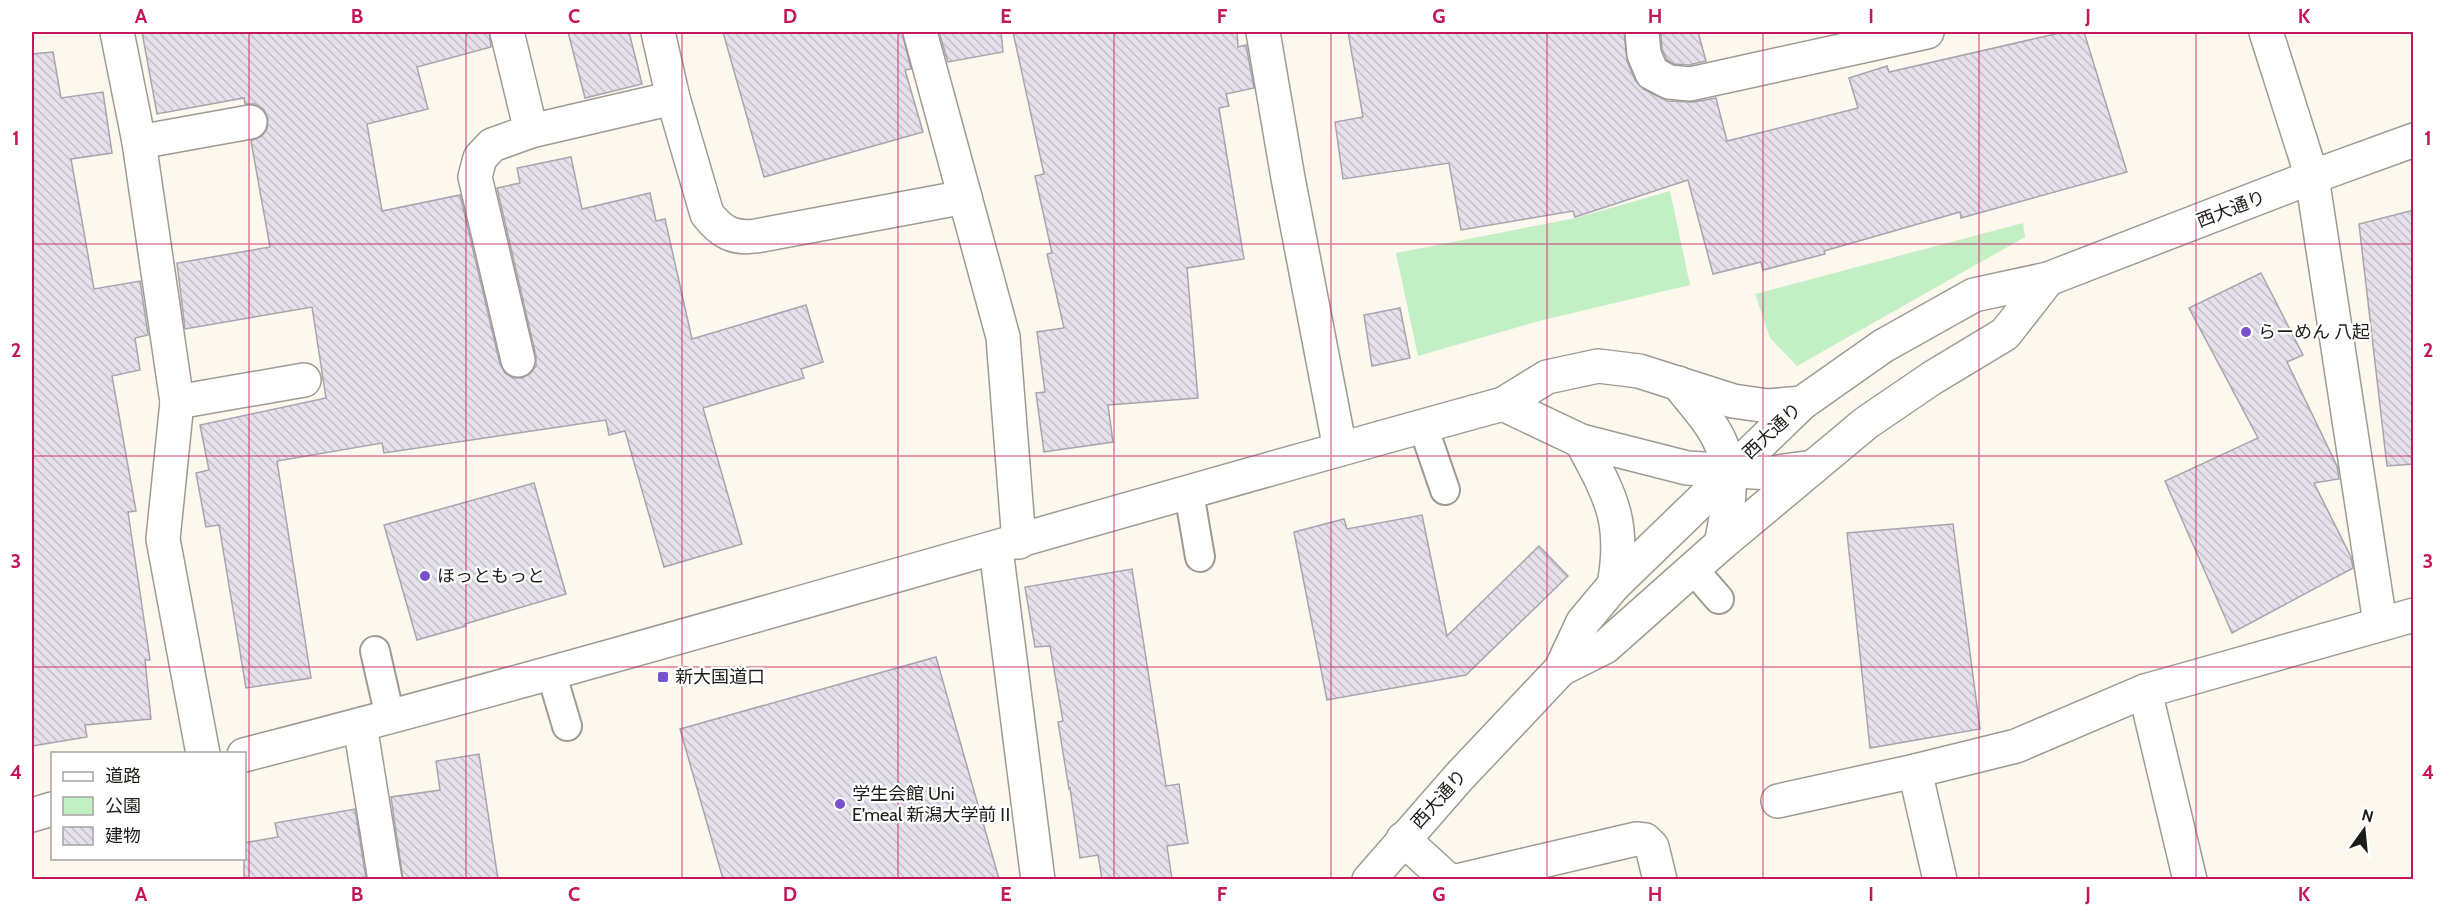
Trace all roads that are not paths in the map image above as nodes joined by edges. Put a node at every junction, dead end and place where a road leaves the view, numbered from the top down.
1 (117, 32) edge
2 (507, 32) edge
3 (658, 32) edge
4 (921, 32) edge
5 (1263, 32) edge
6 (1641, 32) edge
7 (1927, 32) edge
8 (2266, 32) edge
9 (673, 98) junction
10 (250, 122) dead end
11 (531, 131) junction
12 (2414, 140) edge
13 (139, 142) junction
14 (2312, 177) junction
15 (965, 197) junction
16 (2048, 279) junction
17 (518, 360) dead end
18 (304, 380) dead end
19 (1678, 383) junction
20 (177, 402) junction
21 (1802, 403) junction
22 (1503, 404) junction
23 (1423, 426) junction
24 (1581, 441) junction
25 (1340, 449) junction
26 (1813, 467) junction
27 (1729, 471) junction
28 (1445, 490) dead end
29 (1189, 493) junction
30 (1721, 544) junction
31 (1008, 545) junction
32 (1200, 557) dead end
33 (1693, 568) junction
34 (1614, 585) junction
35 (1719, 599) dead end
36 (2414, 615) edge
37 (2380, 623) junction
38 (375, 651) dead end
39 (1561, 669) junction
40 (552, 672) junction
41 (2145, 691) junction
42 (375, 721) junction
43 (567, 726) dead end
44 (203, 752) edge
45 (246, 754) edge
46 (1915, 771) junction
47 (1778, 801) dead end
48 (51, 809) edge
49 (32, 814) edge
50 (1403, 839) junction
51 (385, 879) edge
52 (1038, 879) edge
53 (1370, 879) edge
54 (1448, 879) edge
55 (1461, 879) edge
56 (1660, 879) edge
57 (1940, 879) edge
58 (2190, 879) edge

1 - 13 street
2 - 11 street
3 - 9 street
4 - 15 street
5 - 25 street
6 - 7 street
8 - 14 street
9 - 11 street
9 - 15 street
10 - 13 street
11 - 17 street
12 - 14 street, 西大通り
13 - 20 street
14 - 16 street, 西大通り
14 - 37 street
15 - 31 street
16 - 21 street, 西大通り
16 - 26 street, 西大通り
18 - 20 street
19 - 21 street
19 - 22 street
19 - 27 street
20 - 44 street
21 - 27 street, 西大通り
22 - 23 street
22 - 24 street
23 - 25 street
23 - 28 lane
24 - 27 street
24 - 34 street
25 - 29 street
26 - 27 street
26 - 30 street, 西大通り
27 - 30 street
27 - 34 street, 西大通り
29 - 31 street
29 - 32 lane
30 - 33 street, 西大通り
31 - 40 street
31 - 52 street
33 - 35 lane
33 - 39 street, 西大通り
34 - 39 street, 西大通り
36 - 37 street
37 - 41 street
38 - 42 lane
39 - 50 street, 西大通り
40 - 42 street
40 - 43 lane
41 - 46 street
41 - 58 street
42 - 45 street
42 - 51 street
46 - 47 street
46 - 57 street
48 - 49 street
50 - 53 street, 西大通り
50 - 54 street
55 - 56 street

